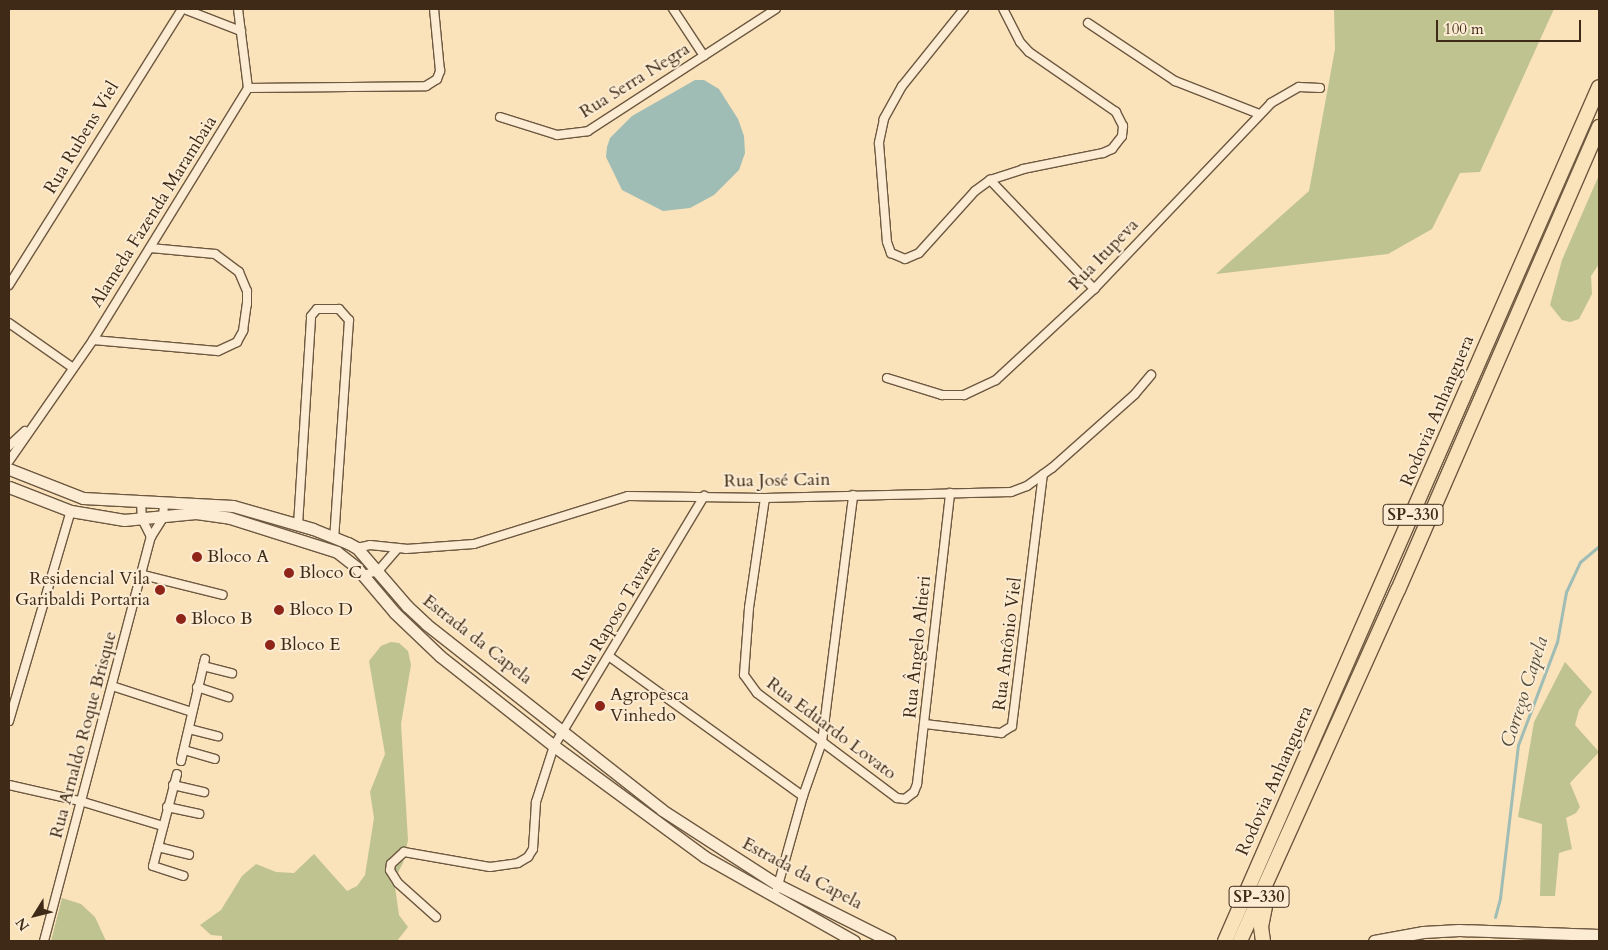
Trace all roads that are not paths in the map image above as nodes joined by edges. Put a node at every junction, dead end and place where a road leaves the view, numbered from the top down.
1 (183, 9) edge
2 (238, 9) edge
3 (434, 9) edge
4 (673, 9) edge
5 (776, 9) edge
6 (964, 9) edge
7 (1003, 9) edge
8 (1088, 23) dead end
9 (241, 31) junction
10 (704, 56) junction
11 (248, 88) junction
12 (1320, 88) dead end
13 (1599, 88) edge
14 (1259, 114) junction
15 (500, 117) dead end
16 (1599, 127) edge
17 (990, 180) junction
18 (150, 248) junction
19 (9, 285) edge
20 (1094, 289) junction
21 (9, 322) edge
22 (93, 340) junction
23 (73, 368) junction
24 (1151, 375) dead end
25 (887, 378) dead end
26 (39, 418) junction
27 (9, 446) edge
28 (9, 461) edge
29 (9, 469) edge
30 (1043, 475) junction
31 (9, 487) edge
32 (950, 493) junction
33 (853, 495) junction
34 (704, 496) junction
35 (765, 498) junction
36 (142, 502) junction
37 (164, 502) junction
38 (71, 511) junction
39 (163, 518) junction
40 (142, 519) junction
41 (298, 525) junction
42 (151, 537) junction
43 (334, 538) junction
44 (383, 545) junction
45 (357, 548) junction
46 (398, 548) junction
47 (388, 559) junction
48 (378, 571) junction
49 (143, 574) junction
50 (363, 575) junction
51 (223, 596) dead end
52 (610, 657) junction
53 (232, 673) dead end
54 (112, 686) junction
55 (197, 687) junction
56 (228, 697) dead end
57 (192, 712) junction
58 (9, 721) edge
59 (925, 724) junction
60 (189, 729) junction
61 (565, 731) junction
62 (218, 736) dead end
63 (822, 742) junction
64 (554, 746) junction
65 (184, 750) junction
66 (215, 759) dead end
67 (181, 760) dead end
68 (177, 774) dead end
69 (9, 785) edge
70 (173, 785) junction
71 (204, 792) dead end
72 (803, 796) junction
73 (904, 799) joint
74 (80, 801) junction
75 (167, 806) junction
76 (200, 814) dead end
77 (163, 826) junction
78 (158, 847) junction
79 (1278, 853) junction
80 (189, 855) dead end
81 (183, 876) dead end
82 (778, 885) junction
83 (774, 897) junction
84 (436, 917) dead end
85 (1505, 930) junction
86 (1599, 935) edge
87 (1420, 937) edge
88 (1388, 938) junction
89 (44, 941) edge
90 (854, 941) edge
91 (890, 941) edge
92 (1225, 941) edge
93 (1240, 941) edge
94 (1263, 941) edge
95 (1374, 941) edge
96 (1404, 941) edge
97 (1502, 941) edge

1 - 9 street
1 - 19 street, Rua Rubens Viel
2 - 9 street
3 - 11 street
4 - 10 street
5 - 10 street, Rua Serra Negra
6 - 17 street
7 - 17 street
8 - 14 street
9 - 11 street
10 - 15 street, Rua Serra Negra
11 - 18 street, Alameda Fazenda Marambaia
12 - 14 street, Rua Itupeva
13 - 92 highway, Rodovia Anhanguera / SP-330
14 - 20 street, Rua Itupeva
16 - 79 highway, Rodovia Anhanguera / SP-330
17 - 20 street
18 - 22 street, Alameda Fazenda Marambaia
18 - 22 street
20 - 25 street, Rua Itupeva
21 - 23 street
22 - 23 street, Alameda Fazenda Marambaia
23 - 26 street, Alameda Fazenda Marambaia
24 - 30 street, Rua José Cain
26 - 27 street, Alameda Fazenda Marambaia
26 - 28 street, Alameda Fazenda Marambaia
29 - 36 main road, Estrada da Capela
30 - 32 street, Rua José Cain
30 - 59 street, Rua Antônio Viel
31 - 38 main road, Estrada da Capela
32 - 33 street, Rua José Cain
32 - 59 street, Rua Ângelo Altieri
33 - 35 street, Rua José Cain
33 - 63 street
34 - 35 street, Rua José Cain
34 - 46 street, Rua José Cain
34 - 52 street, Rua Raposo Tavares
35 - 63 street, Rua Eduardo Lovato
36 - 37 main road, Estrada da Capela
36 - 40 street
37 - 39 street, Rua Arnaldo Roque Brisque
37 - 41 main road, Estrada da Capela
38 - 40 main road, Estrada da Capela
38 - 58 street
39 - 40 main road, Estrada da Capela
39 - 42 street, Rua Arnaldo Roque Brisque
39 - 50 main road, Estrada da Capela
40 - 42 street
41 - 43 main road, Estrada da Capela
41 - 43 street
42 - 49 street, Rua Arnaldo Roque Brisque
43 - 45 main road, Estrada da Capela
44 - 45 street, Rua José Cain
44 - 46 street, Rua José Cain
44 - 47 street
45 - 48 main road, Estrada da Capela
46 - 47 street
47 - 48 street
48 - 50 street
48 - 61 main road, Estrada da Capela
49 - 51 street
49 - 54 street, Rua Arnaldo Roque Brisque
50 - 64 main road, Estrada da Capela
52 - 61 street, Rua Raposo Tavares
52 - 72 street
53 - 55 street
54 - 57 street
54 - 74 street, Rua Arnaldo Roque Brisque
55 - 56 street
55 - 57 street
57 - 60 street
59 - 73 street, Rua Ângelo Altieri
60 - 62 street
60 - 65 street
61 - 64 street, Rua Raposo Tavares
61 - 82 main road, Estrada da Capela
63 - 72 street
63 - 73 street, Rua Eduardo Lovato
64 - 83 main road, Estrada da Capela
64 - 84 street, Rua Raposo Tavares
65 - 66 street
65 - 67 street
68 - 70 street
69 - 74 street
70 - 71 street
70 - 75 street
72 - 82 street
74 - 77 street
74 - 89 street, Rua Arnaldo Roque Brisque
75 - 76 street
75 - 77 street
77 - 78 street
78 - 80 street
78 - 81 street
79 - 93 highway, Rodovia Anhanguera / SP-330
79 - 94 highway
82 - 83 street
82 - 91 main road, Estrada da Capela
83 - 90 main road, Estrada da Capela
85 - 86 main road
85 - 87 main road
85 - 97 street
87 - 88 main road
88 - 95 main road
88 - 96 main road

